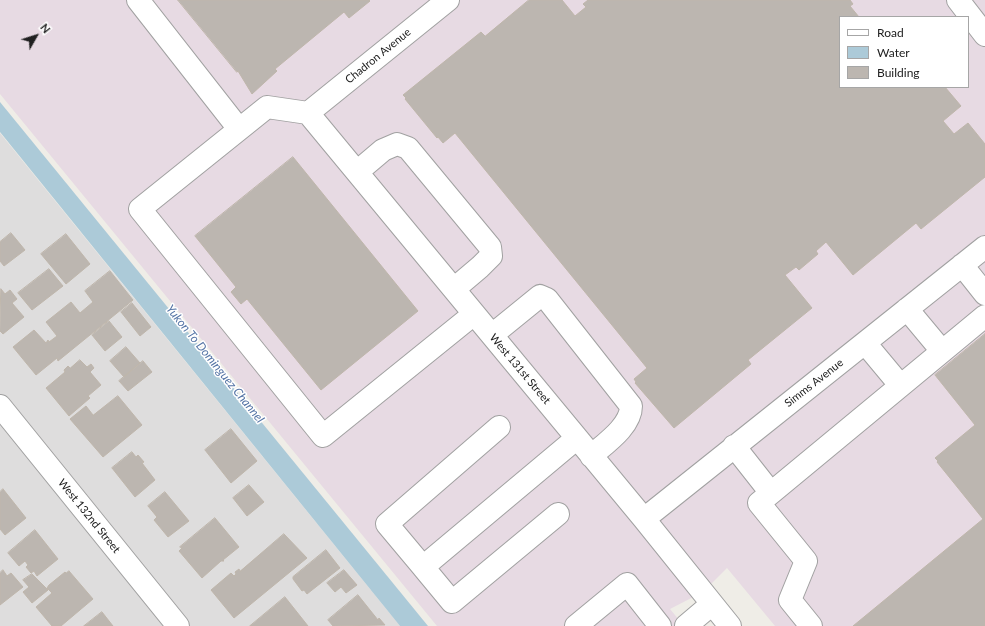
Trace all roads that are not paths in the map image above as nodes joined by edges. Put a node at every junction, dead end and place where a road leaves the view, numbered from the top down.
1 (138, 0) edge
2 (958, 0) edge
3 (437, 3) edge
4 (985, 35) edge
5 (308, 113) junction
6 (239, 129) junction
7 (357, 172) junction
8 (985, 247) edge
9 (962, 265) junction
10 (454, 289) junction
11 (985, 294) edge
12 (907, 309) junction
13 (474, 314) junction
14 (985, 316) edge
15 (492, 335) junction
16 (865, 343) junction
17 (942, 350) junction
18 (900, 385) junction
19 (0, 406) edge
20 (499, 427) dead end
21 (577, 438) junction
22 (734, 446) junction
23 (592, 456) junction
24 (771, 493) junction
25 (558, 514) dead end
26 (644, 519) junction
27 (423, 567) junction
28 (712, 604) junction
29 (178, 626) edge
30 (576, 626) edge
31 (660, 626) edge
32 (686, 626) edge
33 (730, 626) edge
34 (811, 626) edge

1 - 6 street
2 - 4 street
3 - 5 street, Chadron Avenue
5 - 6 street
5 - 7 street, West 131st Street
6 - 13 street
7 - 10 street, West 131st Street
7 - 10 street
8 - 9 street, Simms Avenue
9 - 11 street
9 - 12 street, Simms Avenue
10 - 13 street, West 131st Street
12 - 16 street, Simms Avenue
12 - 17 street
13 - 15 street, West 131st Street
14 - 17 street
15 - 21 street, West 131st Street
15 - 23 street
16 - 18 street
16 - 22 street, Simms Avenue
17 - 18 street
18 - 24 street
19 - 29 street, West 132nd Street
20 - 27 street
21 - 23 street, West 131st Street
21 - 27 street
22 - 24 street
22 - 26 street, Simms Avenue
23 - 26 street, West 131st Street
24 - 34 street
25 - 27 street
26 - 28 street, West 131st Street
28 - 32 street
28 - 33 street, West 131st Street
30 - 31 street

